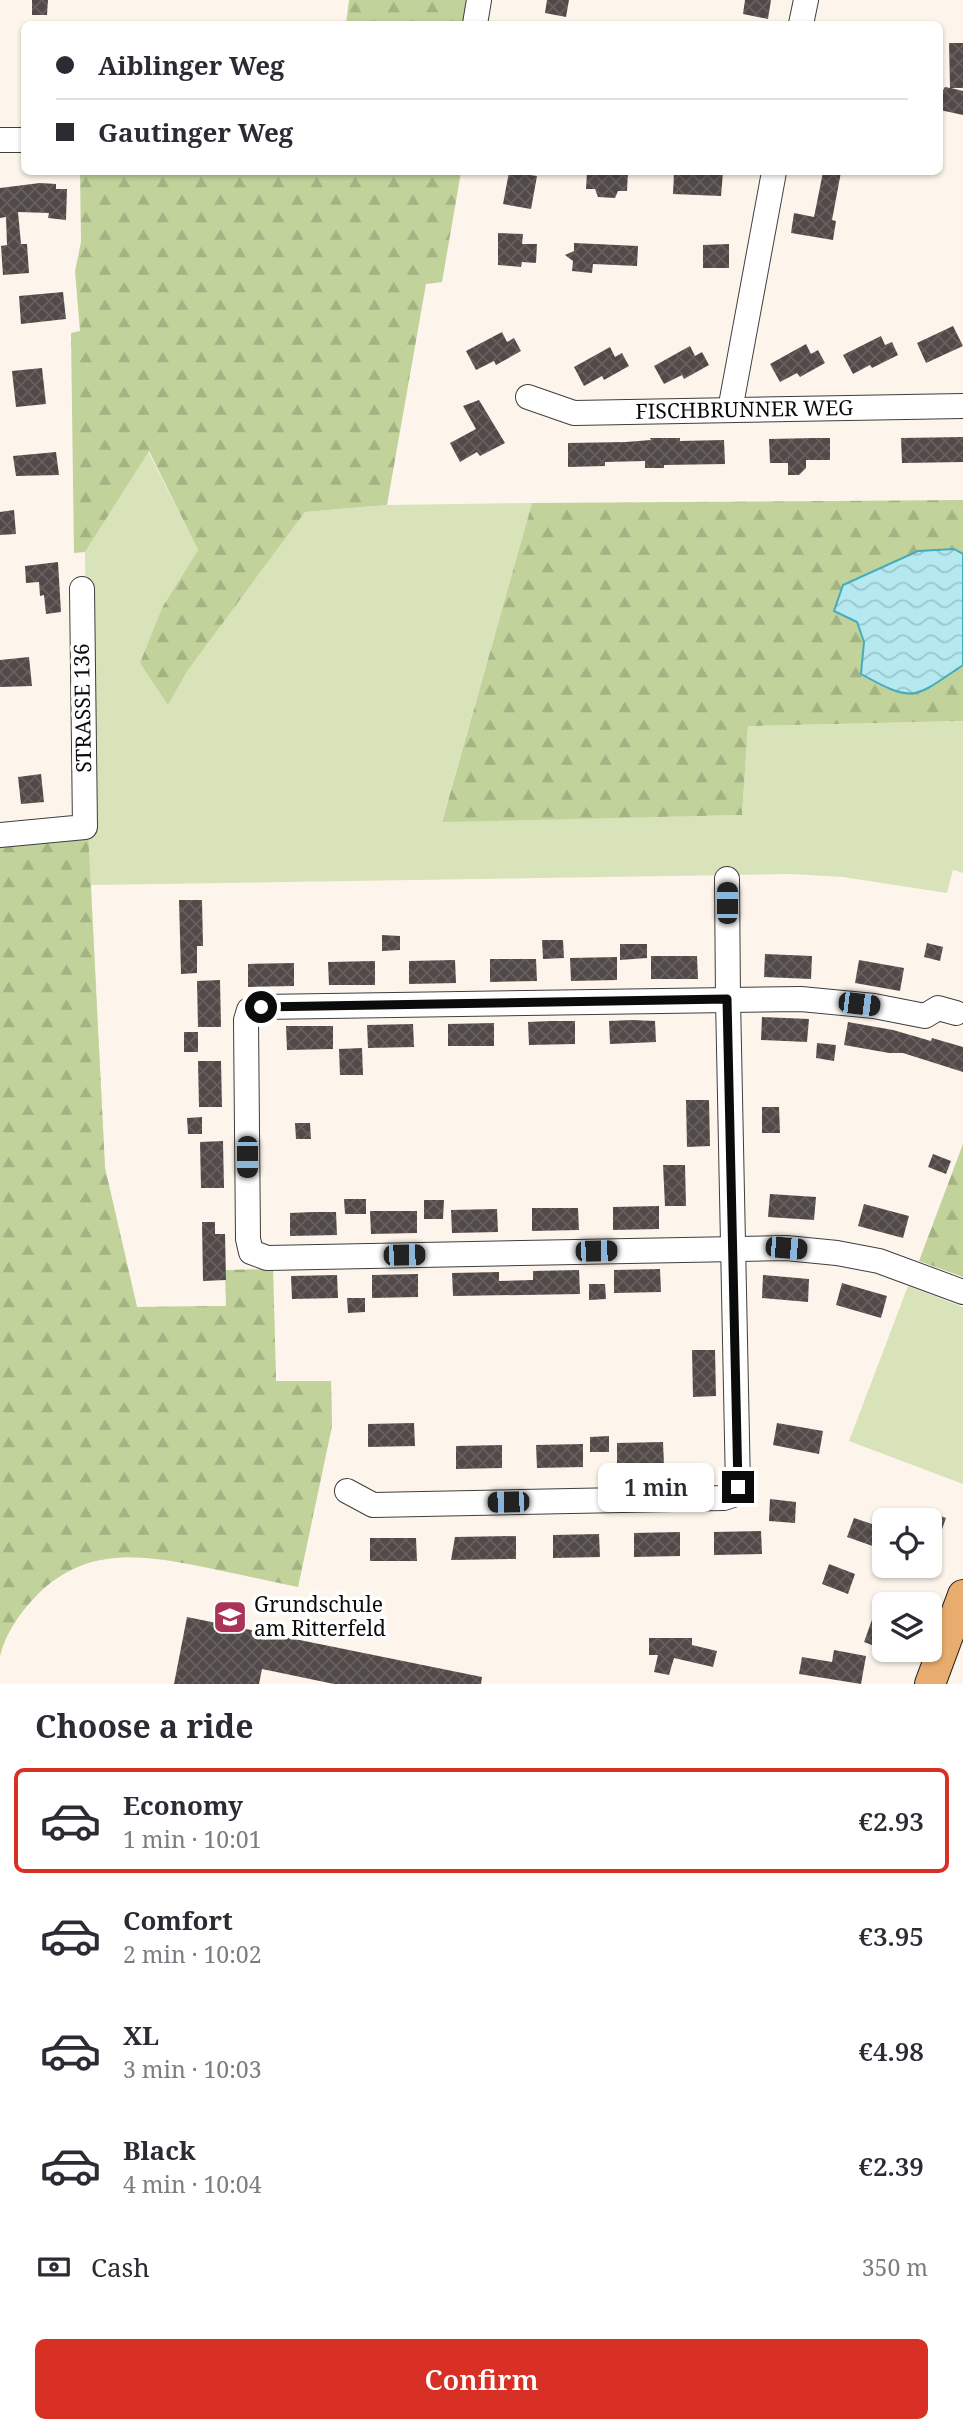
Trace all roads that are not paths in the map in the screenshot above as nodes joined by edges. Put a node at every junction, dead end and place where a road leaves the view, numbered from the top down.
1 (479, 0) edge
2 (806, 0) edge
3 (476, 21) edge
4 (802, 21) edge
5 (0, 140) edge
6 (21, 140) edge
7 (773, 175) edge
8 (528, 397) dead end
9 (963, 406) edge
10 (730, 410) junction
11 (82, 589) dead end
12 (0, 835) edge
13 (727, 878) dead end
14 (727, 999) junction
15 (956, 1013) dead end
16 (733, 1248) junction
17 (963, 1292) edge
18 (348, 1491) dead end
19 (963, 1595) edge
20 (930, 1684) edge

1 - 3 street
2 - 4 street
5 - 6 street
7 - 10 street
8 - 10 street, FISCHBRUNNER WEG
9 - 10 street, FISCHBRUNNER WEG
11 - 12 street, STRASSE 136
13 - 14 street
14 - 15 street
14 - 16 street
14 - 16 street
16 - 17 street
16 - 18 street
19 - 20 main road

